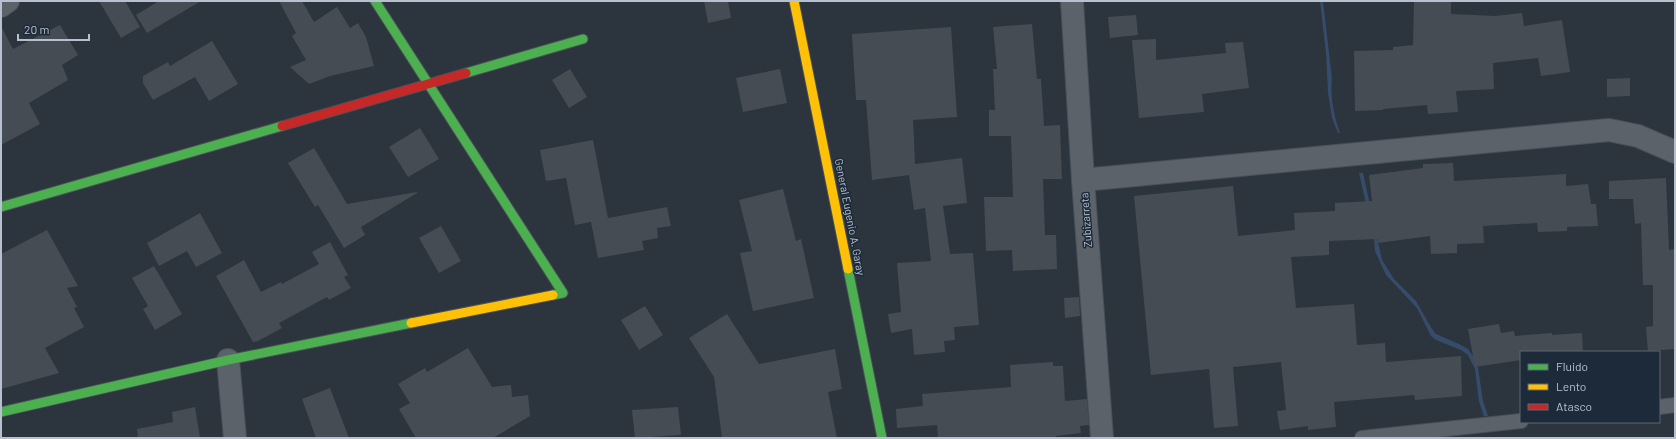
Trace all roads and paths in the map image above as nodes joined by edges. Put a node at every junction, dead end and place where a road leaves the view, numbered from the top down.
1 (8, 1) edge
2 (376, 1) edge
3 (794, 1) edge
4 (1072, 1) edge
5 (1, 6) edge
6 (583, 39) dead end
7 (429, 84) junction
8 (1675, 152) edge
9 (1083, 180) junction
10 (1, 207) edge
11 (228, 360) junction
12 (1675, 405) edge
13 (1660, 407) edge
14 (1, 412) edge
15 (1520, 421) edge
16 (235, 438) edge
17 (882, 438) edge
18 (1102, 438) edge
19 (1362, 438) edge

1 - 5 street
2 - 7 street
3 - 17 street, General Eugenio A. Garay
4 - 9 street, Zubizarreta
6 - 7 street
7 - 10 street
7 - 11 street
8 - 9 street
9 - 18 street, Zubizarreta
11 - 14 street
11 - 16 street
12 - 13 lane
15 - 19 lane

